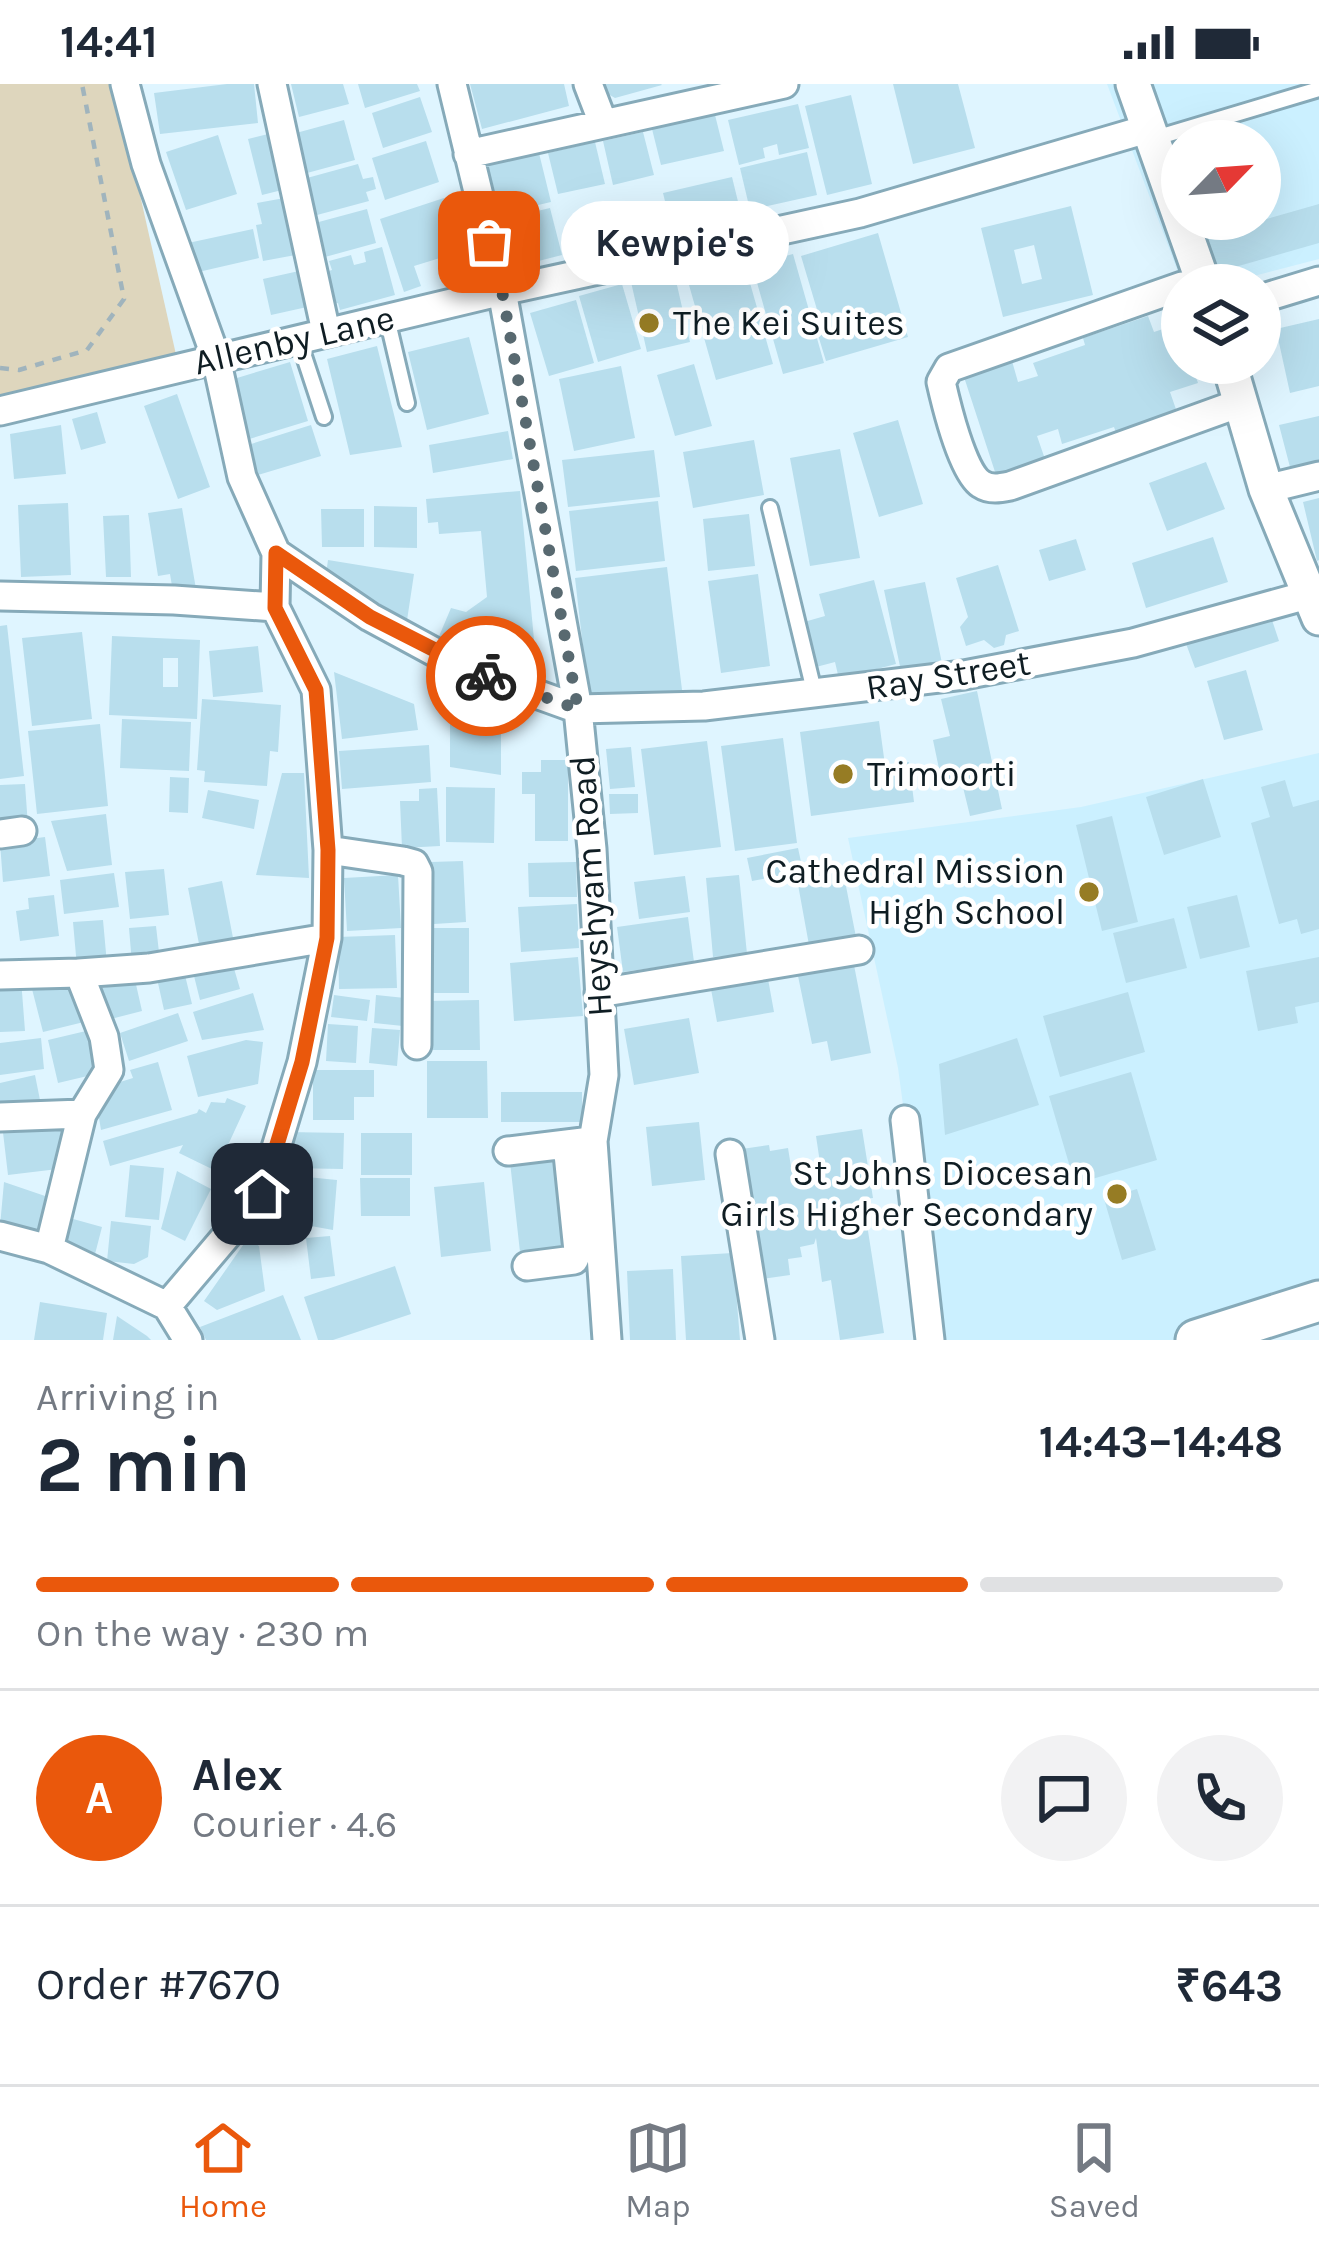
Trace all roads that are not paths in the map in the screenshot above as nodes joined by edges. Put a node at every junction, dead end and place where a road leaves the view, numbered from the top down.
1 (125, 84) edge
2 (272, 84) edge
3 (452, 84) edge
4 (588, 84) edge
5 (784, 84) edge
6 (1133, 84) edge
7 (1319, 89) edge
8 (603, 123) junction
9 (1149, 134) junction
10 (468, 154) junction
11 (1187, 264) edge
12 (1319, 281) edge
13 (502, 291) junction
14 (1281, 293) edge
15 (1161, 295) edge
16 (386, 317) junction
17 (312, 335) junction
18 (216, 358) junction
19 (1235, 384) edge
20 (407, 403) dead end
21 (1240, 404) junction
22 (0, 411) edge
23 (324, 417) dead end
24 (1319, 476) edge
25 (1266, 489) junction
26 (770, 508) dead end
27 (276, 553) junction
28 (0, 596) edge
29 (1316, 601) edge
30 (275, 608) junction
31 (815, 695) junction
32 (578, 709) junction
33 (328, 850) junction
34 (327, 938) junction
35 (859, 950) dead end
36 (0, 974) edge
37 (79, 974) junction
38 (599, 992) junction
39 (417, 1045) dead end
40 (82, 1114) junction
41 (0, 1117) edge
42 (905, 1120) dead end
43 (580, 1143) junction
44 (508, 1151) dead end
45 (730, 1154) dead end
46 (0, 1236) edge
47 (49, 1249) junction
48 (589, 1250) junction
49 (527, 1266) dead end
50 (1319, 1301) edge
51 (167, 1306) junction
52 (188, 1340) edge
53 (608, 1340) edge
54 (760, 1340) edge
55 (930, 1340) edge
56 (1196, 1340) edge

1 - 18 street
2 - 17 street
3 - 10 street, Heyshyam Road
4 - 8 street
5 - 8 street
6 - 9 street
7 - 9 lane
8 - 10 street
9 - 11 street
9 - 13 street, Allenby Lane
10 - 13 street, Heyshyam Road
12 - 14 street
13 - 16 street, Allenby Lane
13 - 32 street, Heyshyam Road
15 - 21 street
16 - 17 street, Allenby Lane
16 - 20 lane
17 - 18 street, Allenby Lane
17 - 23 lane
18 - 22 street, Allenby Lane
18 - 27 street
19 - 21 street
21 - 25 street
24 - 25 street
25 - 29 street
26 - 31 lane
27 - 30 street
27 - 32 street
28 - 30 street
29 - 31 street, Ray Street
30 - 33 street
31 - 32 street, Ray Street
32 - 38 street, Heyshyam Road
33 - 34 street
33 - 39 street
34 - 37 street
34 - 51 street
35 - 38 street
36 - 37 street
37 - 40 street
38 - 43 street, Heyshyam Road
40 - 41 street
40 - 47 street
42 - 55 street
43 - 44 street
43 - 48 street, Heyshyam Road
45 - 54 street
46 - 47 street
47 - 51 street
48 - 49 street
48 - 53 street, Heyshyam Road
50 - 56 main road
51 - 52 street

